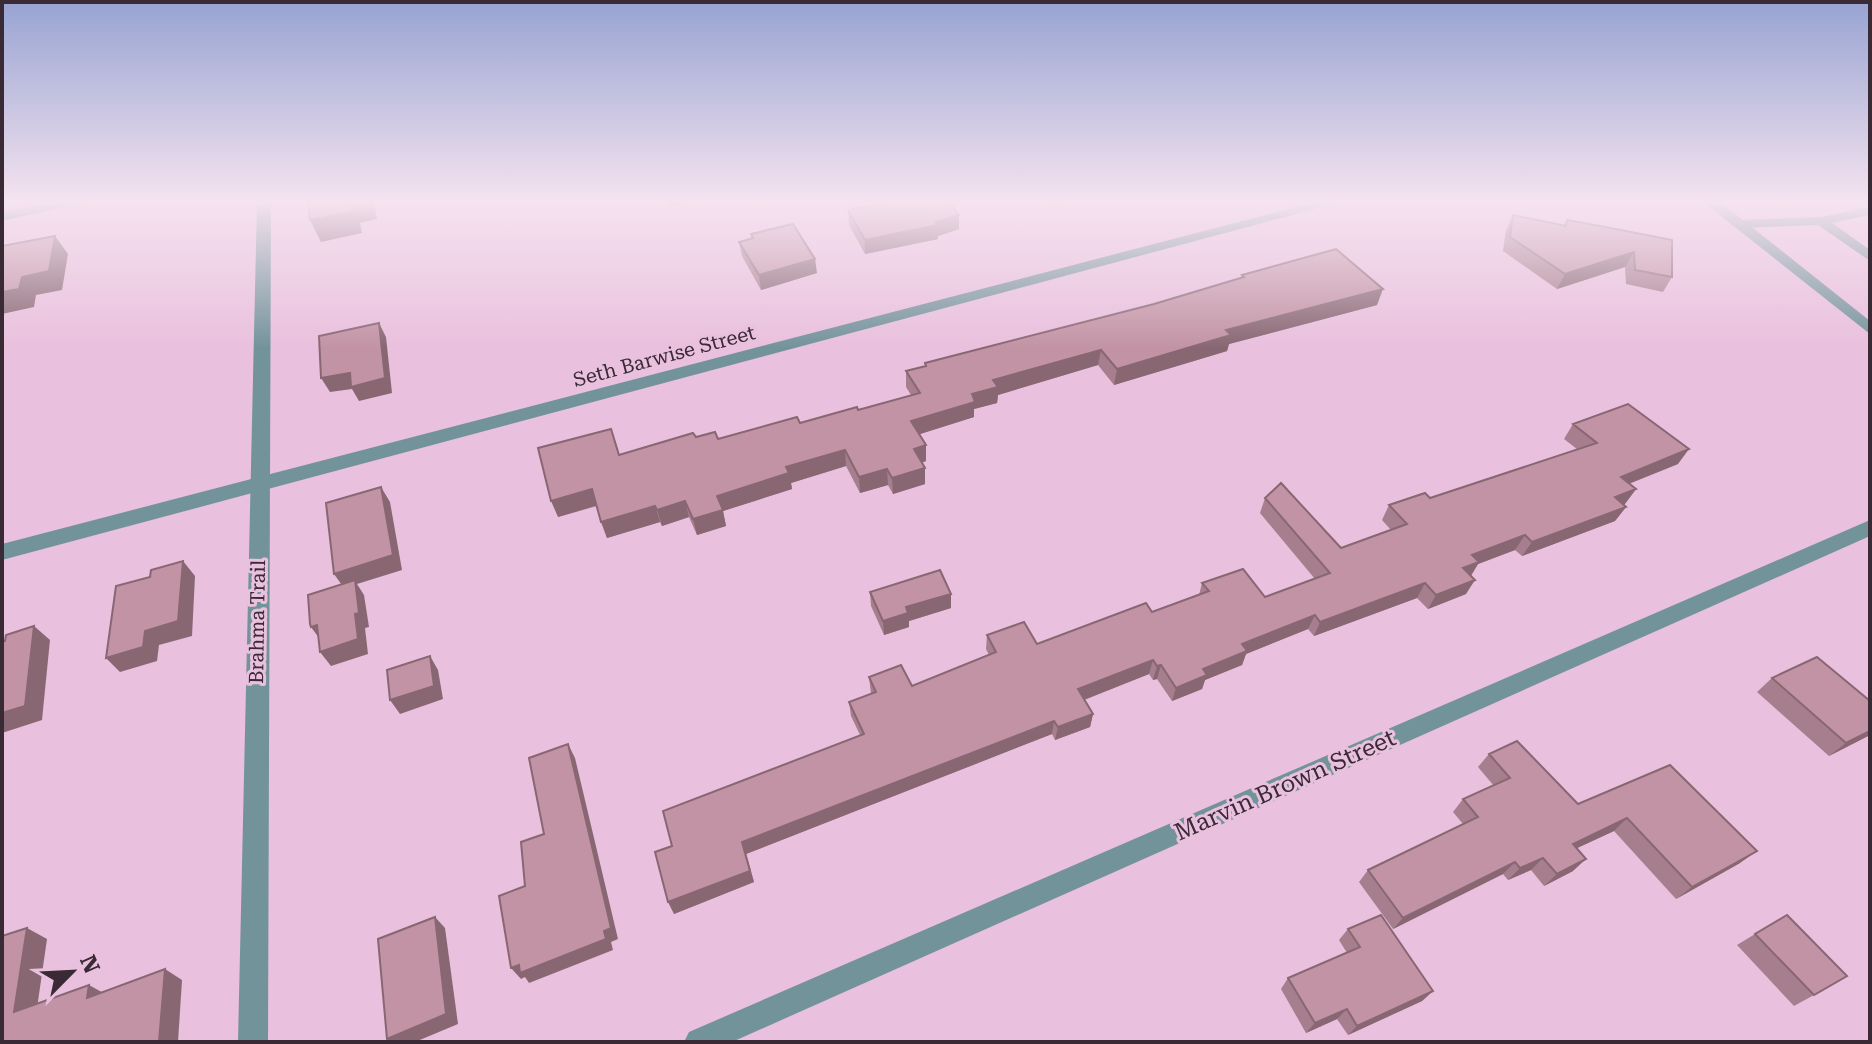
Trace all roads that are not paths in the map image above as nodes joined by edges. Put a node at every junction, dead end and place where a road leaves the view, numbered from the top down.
1 (263, 250) edge
2 (1153, 250) edge
3 (1770, 250) edge
4 (1870, 329) edge
5 (259, 485) junction
6 (1870, 528) edge
7 (2, 552) edge
8 (253, 1042) edge
9 (699, 1042) edge

1 - 5 street, Brahma Trail
2 - 5 street, Seth Barwise Street
3 - 4 street
5 - 7 street, Seth Barwise Street
5 - 8 street, Brahma Trail
6 - 9 street, Marvin Brown Street

